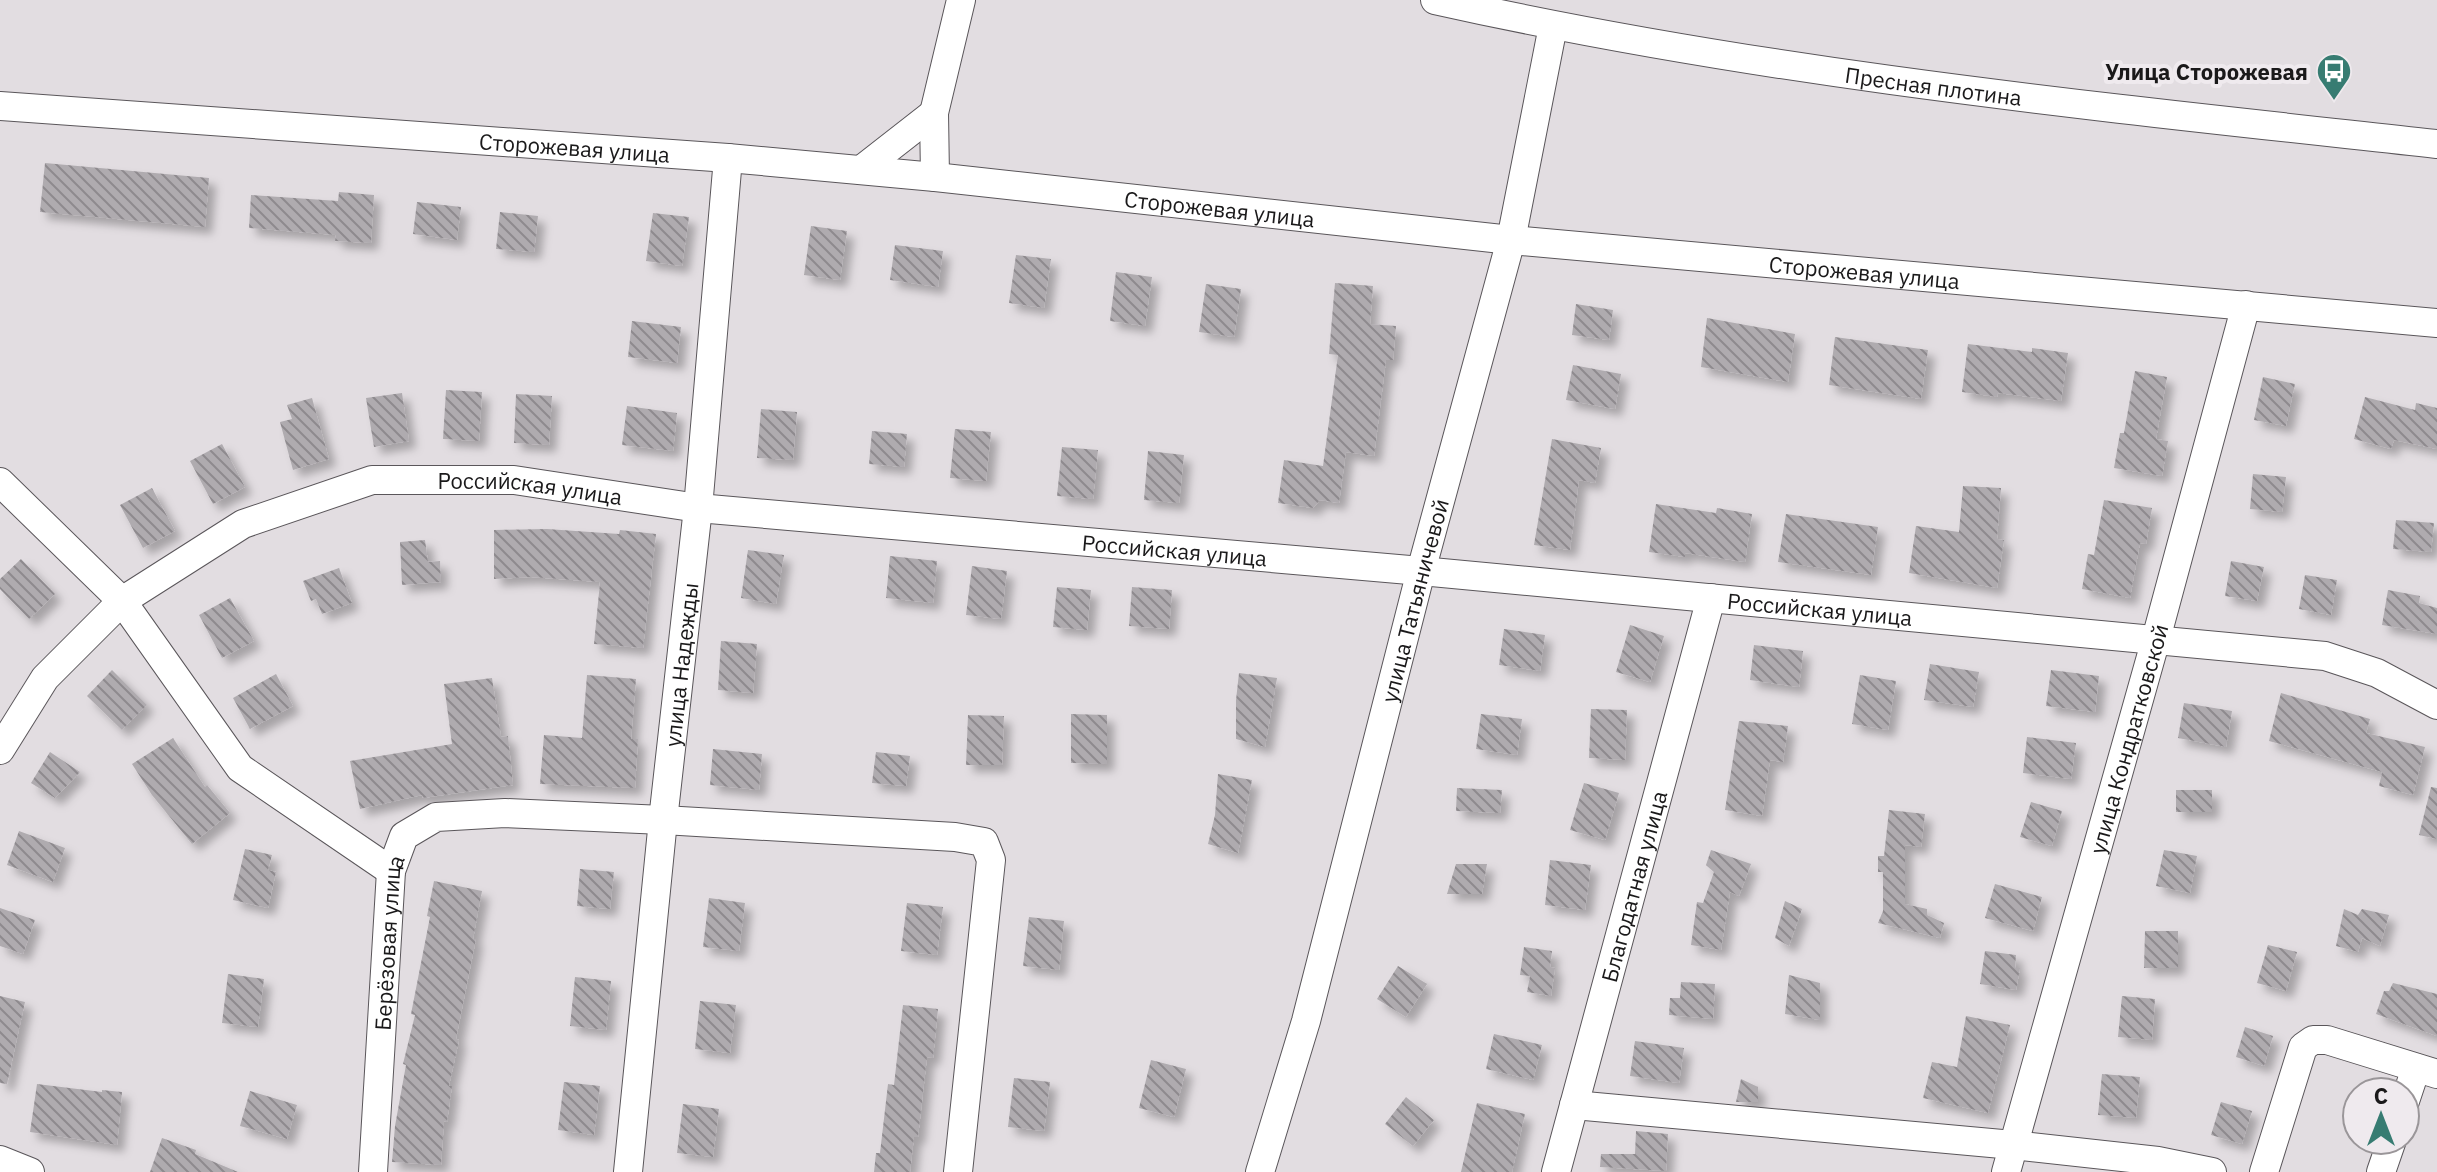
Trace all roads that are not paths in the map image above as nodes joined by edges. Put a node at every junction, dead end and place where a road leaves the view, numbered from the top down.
1 (961, 0) edge
2 (1435, 0) edge
3 (1553, 26) junction
4 (0, 106) edge
5 (934, 113) junction
6 (2437, 144) edge
7 (728, 158) junction
8 (861, 170) junction
9 (935, 177) junction
10 (1511, 240) junction
11 (2246, 305) junction
12 (2437, 323) edge
13 (0, 482) edge
14 (698, 508) junction
15 (1421, 571) junction
16 (1711, 598) junction
17 (122, 601) junction
18 (2156, 639) junction
19 (2437, 705) edge
20 (0, 750) edge
21 (663, 820) junction
22 (391, 871) junction
23 (2427, 1071) edge
24 (1574, 1105) junction
25 (2010, 1158) edge
26 (0, 1160) edge
27 (30, 1172) edge
28 (373, 1172) edge
29 (628, 1172) edge
30 (958, 1172) edge
31 (1260, 1172) edge
32 (1556, 1172) edge
33 (2212, 1172) edge
34 (2264, 1172) edge

1 - 5 street
2 - 3 street, Пресная плотина
3 - 6 street, Пресная плотина
3 - 10 street, улица Татьяничевой
4 - 7 street, Сторожевая улица
5 - 8 street
5 - 9 street
7 - 8 street, Сторожевая улица
7 - 14 street, улица Надежды
8 - 9 street, Сторожевая улица
9 - 10 street, Сторожевая улица
10 - 11 street, Сторожевая улица
10 - 15 street, улица Татьяничевой
11 - 12 street, Сторожевая улица
11 - 18 street, улица Кондратковской
13 - 17 street
14 - 15 street, Российская улица
14 - 17 street, Российская улица
14 - 21 street, улица Надежды
15 - 16 street, Российская улица
15 - 31 street, улица Татьяничевой
16 - 18 street, Российская улица
16 - 24 street, Благодатная улица
17 - 20 street, Российская улица
17 - 22 street
18 - 19 street, Российская улица
18 - 25 street, улица Кондратковской
21 - 22 street, Берёзовая улица
21 - 29 street, улица Надежды
21 - 30 street, Берёзовая улица
22 - 28 street, Берёзовая улица
23 - 34 street
24 - 25 street
24 - 32 street, Благодатная улица
25 - 33 street
26 - 27 street

